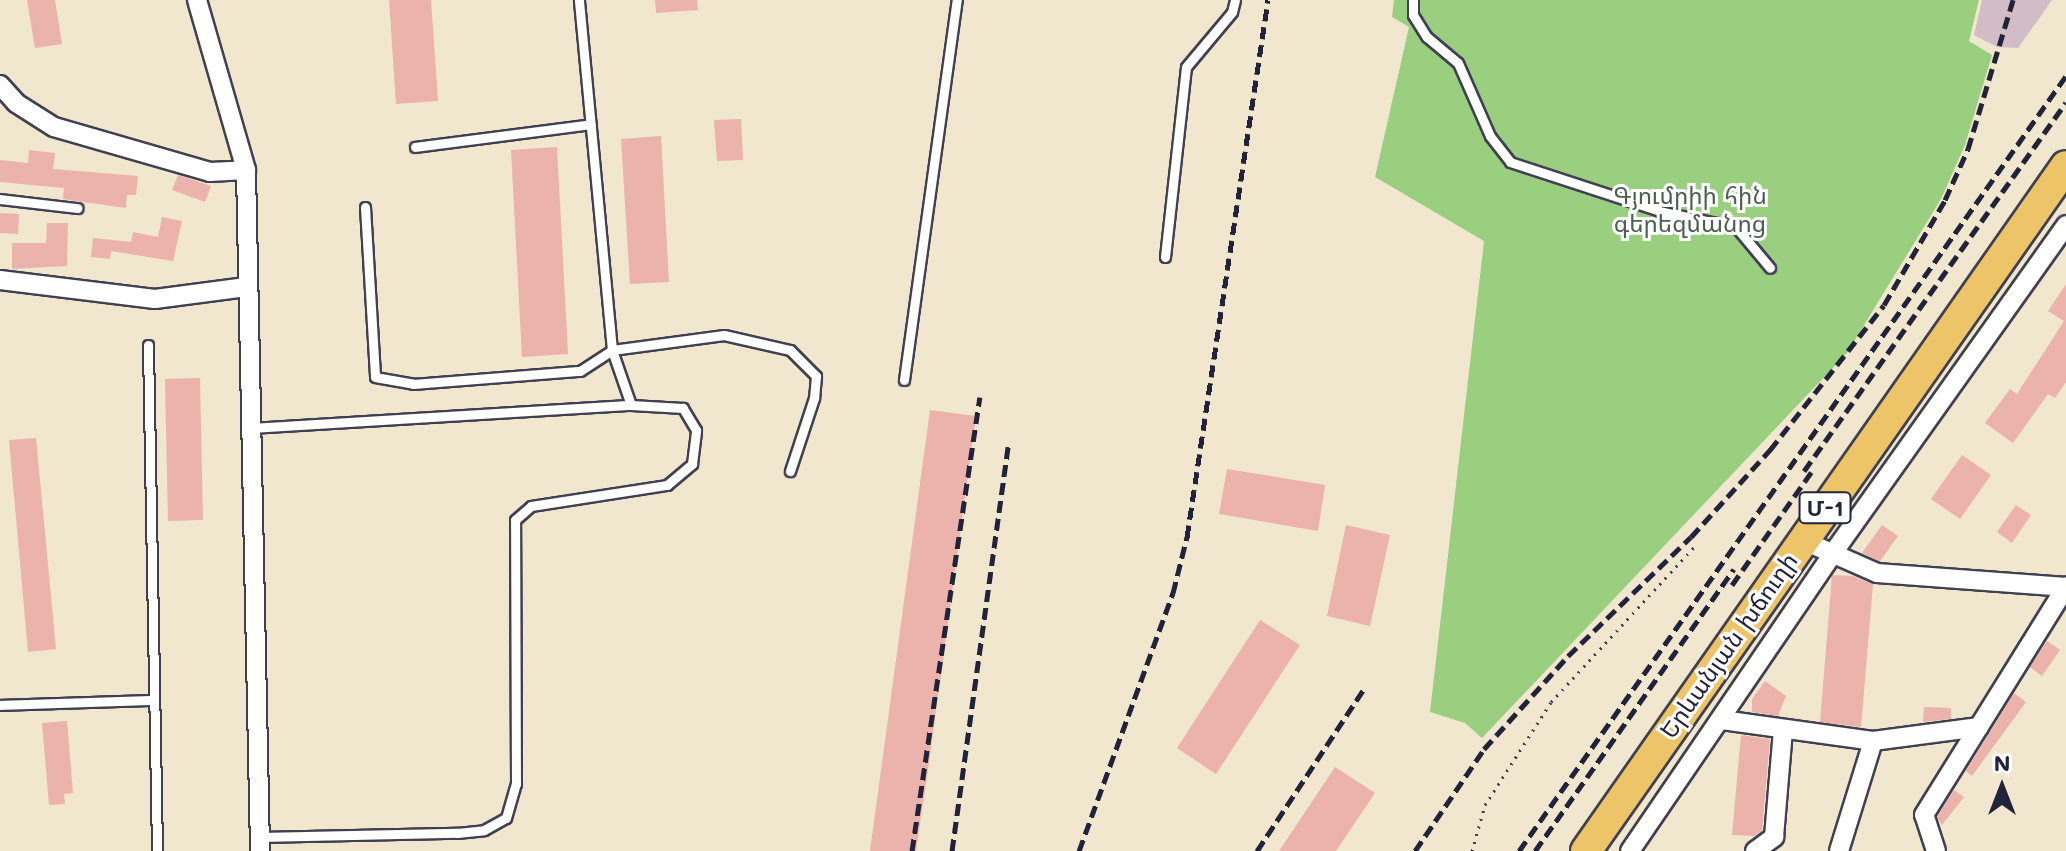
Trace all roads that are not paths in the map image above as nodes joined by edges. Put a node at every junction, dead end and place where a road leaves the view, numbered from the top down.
1 (197, 0) edge
2 (579, 0) edge
3 (957, 0) edge
4 (1235, 0) edge
5 (1413, 0) edge
6 (0, 85) edge
7 (591, 124) junction
8 (415, 147) dead end
9 (2066, 166) edge
10 (246, 170) junction
11 (0, 199) edge
12 (365, 207) dead end
13 (77, 208) dead end
14 (2034, 212) junction
15 (2065, 231) edge
16 (1165, 257) dead end
17 (1770, 268) dead end
18 (0, 280) edge
19 (246, 287) junction
20 (148, 345) dead end
21 (612, 350) junction
22 (904, 380) dead end
23 (631, 405) junction
24 (251, 428) junction
25 (790, 471) dead end
26 (1802, 540) junction
27 (1831, 556) junction
28 (2066, 587) edge
29 (153, 700) junction
30 (0, 705) edge
31 (1722, 720) junction
32 (1979, 727) junction
33 (1783, 729) junction
34 (1873, 741) junction
35 (259, 844) edge
36 (157, 851) edge
37 (1586, 851) edge
38 (1630, 851) edge
39 (1755, 851) edge
40 (1839, 851) edge
41 (1936, 851) edge

1 - 10 street
2 - 7 lane
3 - 22 lane
4 - 16 lane
5 - 17 lane
6 - 10 street
7 - 8 lane
7 - 21 lane
9 - 14 highway, Երևանյան խճուղի / Մ-1
10 - 19 street
11 - 13 lane
12 - 21 lane
14 - 15 street
14 - 26 highway, Երևանյան խճուղի / Մ-1
15 - 27 street
18 - 19 street
19 - 24 street
20 - 29 lane
21 - 23 lane
21 - 25 lane
23 - 24 lane
23 - 35 lane
24 - 35 street
26 - 27 street
26 - 37 highway, Երևանյան խճուղի / Մ-1
27 - 28 street
27 - 31 street
28 - 32 street
29 - 30 lane
29 - 36 lane
31 - 33 street
31 - 38 street
32 - 34 street
32 - 41 street
33 - 34 street
33 - 39 street
34 - 40 street

